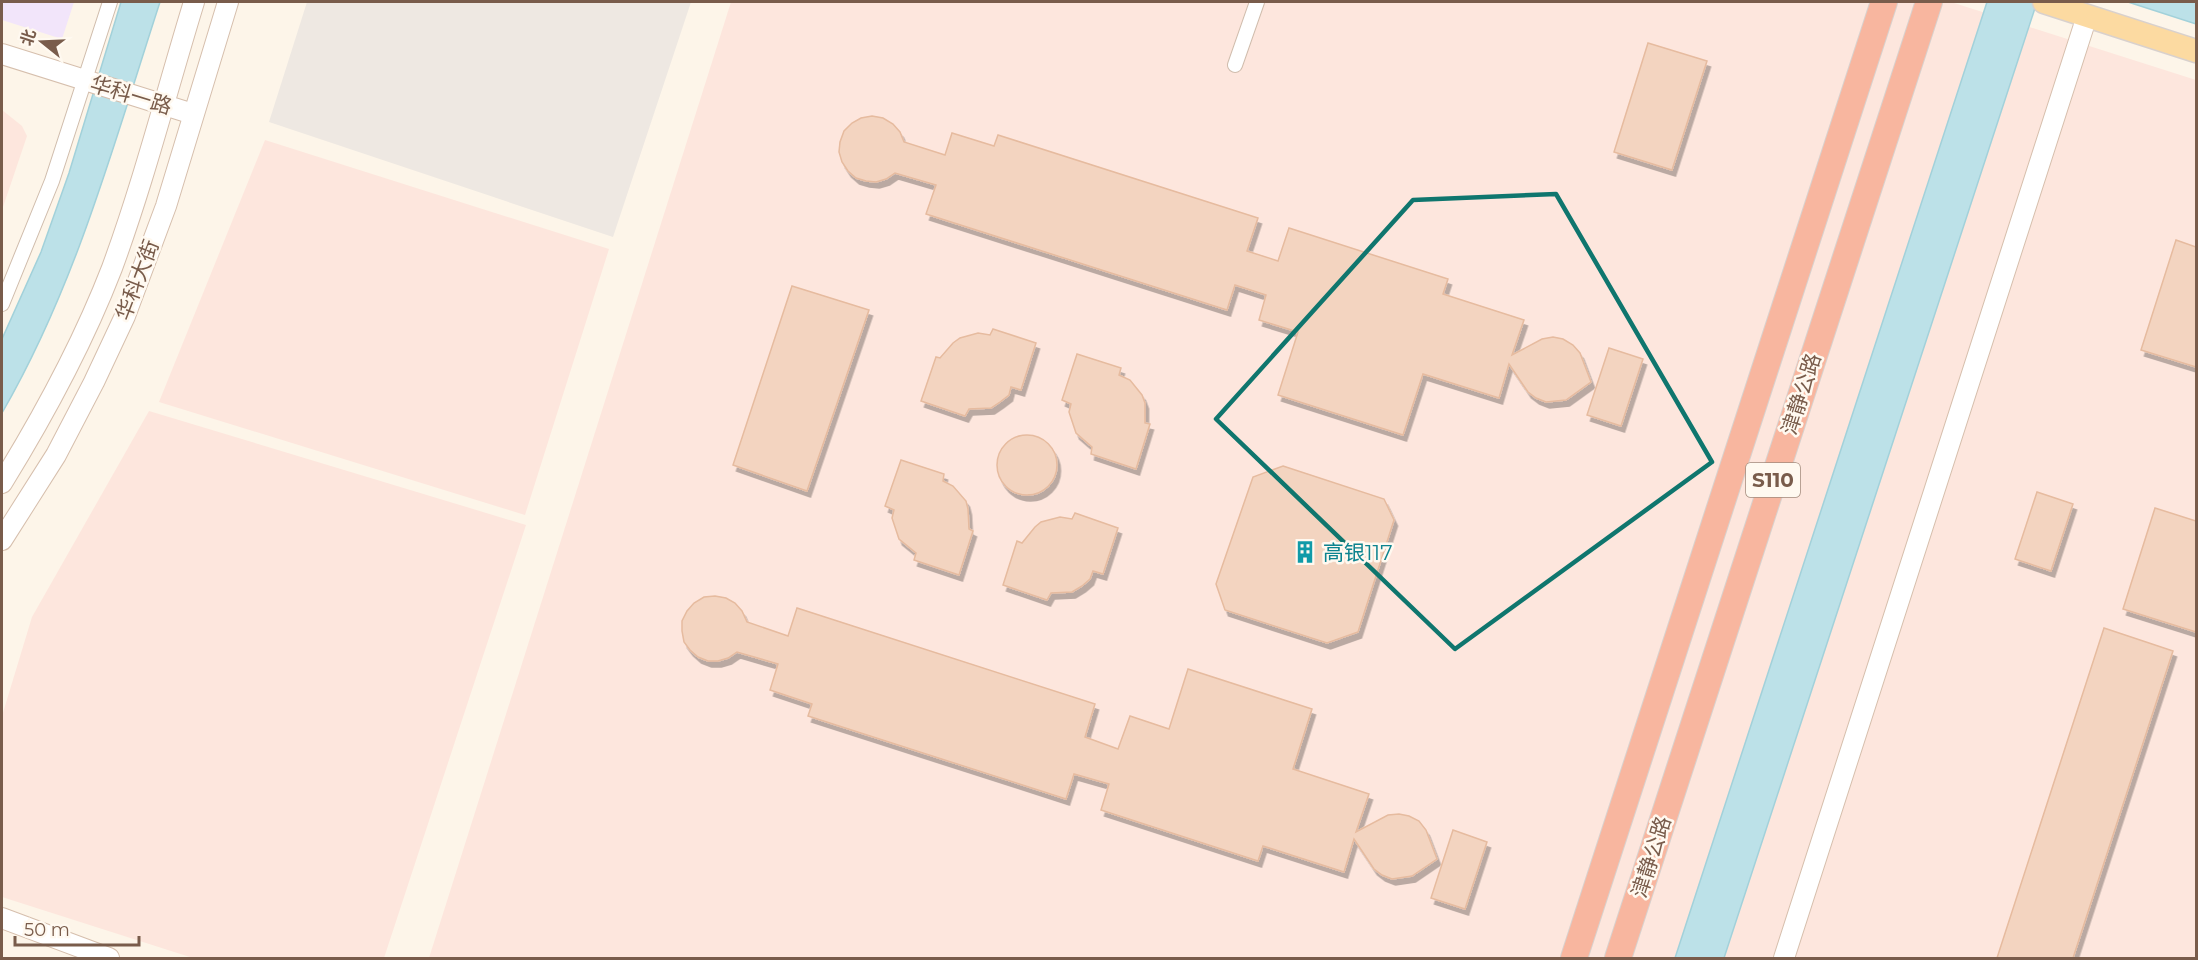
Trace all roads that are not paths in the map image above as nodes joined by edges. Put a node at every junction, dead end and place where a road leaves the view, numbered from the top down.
1 (110, 2) edge
2 (194, 2) edge
3 (228, 2) edge
4 (1257, 2) edge
5 (1884, 2) edge
6 (1929, 2) edge
7 (2047, 2) edge
8 (2087, 16) junction
9 (2196, 51) edge
10 (2, 54) edge
11 (2, 63) edge
12 (1235, 65) dead end
13 (86, 85) junction
14 (138, 102) junction
15 (162, 111) junction
16 (191, 119) junction
17 (151, 144) junction
18 (179, 162) junction
19 (2, 304) edge
20 (2, 483) edge
21 (2, 540) edge
22 (2, 918) edge
23 (110, 958) edge
24 (1574, 958) edge
25 (1618, 958) edge
26 (1784, 958) edge

1 - 13 street
2 - 15 main road, 华科大街
3 - 16 main road, 华科大街
4 - 12 street
5 - 24 highway, 津静公路 / S110
6 - 25 highway, 津静公路 / S110
7 - 8 main road
8 - 9 main road
8 - 26 main road
10 - 13 main road, 华科一路
11 - 13 main road, 华科一路
13 - 14 main road, 华科一路
13 - 19 street
14 - 15 main road, 华科一路
14 - 17 main road
15 - 16 main road, 华科一路
15 - 17 main road, 华科大街
15 - 18 main road
16 - 18 main road, 华科大街
17 - 20 main road, 华科大街
18 - 21 main road, 华科大街
22 - 23 main road

